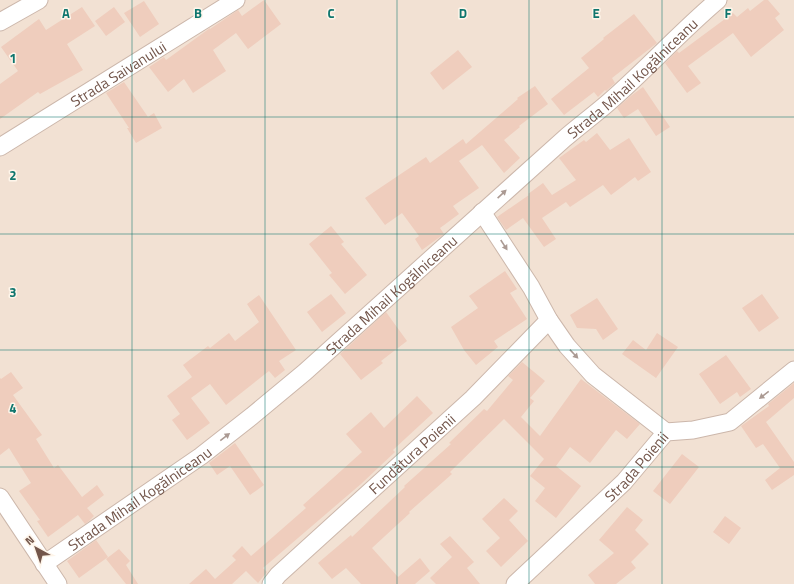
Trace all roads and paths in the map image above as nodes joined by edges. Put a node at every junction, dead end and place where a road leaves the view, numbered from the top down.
1 (39, 0) edge
2 (236, 0) edge
3 (718, 0) edge
4 (0, 22) edge
5 (0, 147) edge
6 (482, 212) junction
7 (549, 320) junction
8 (794, 370) edge
9 (666, 432) junction
10 (0, 497) edge
11 (44, 564) junction
12 (58, 584) edge
13 (271, 584) edge
14 (515, 584) edge

1 - 4 street
2 - 5 street, Strada Saivanului
6 -> 3 street, Strada Mihail Kogălniceanu
6 -> 7 street
11 -> 6 street, Strada Mihail Kogălniceanu
7 -> 9 street
7 - 13 street, Fundătura Poienii
8 -> 9 street, Strada Poienii
9 - 14 street, Strada Poienii
10 - 11 street
11 - 12 street

